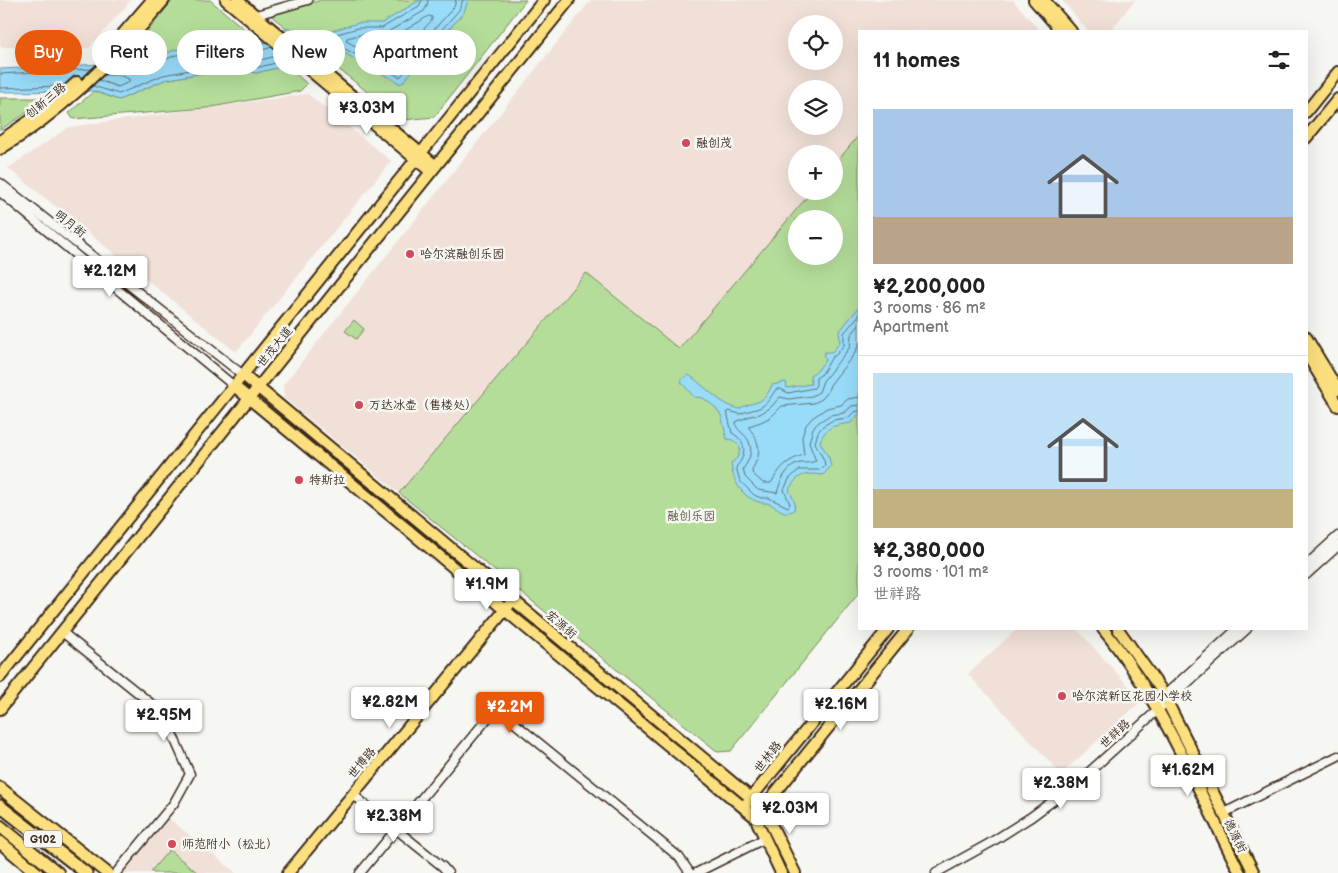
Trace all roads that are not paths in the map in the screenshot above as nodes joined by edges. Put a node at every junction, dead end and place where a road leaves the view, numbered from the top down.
1 (152, 0) edge
2 (164, 0) edge
3 (226, 0) edge
4 (237, 0) edge
5 (308, 0) edge
6 (544, 0) edge
7 (569, 0) edge
8 (1034, 0) edge
9 (1044, 0) edge
10 (255, 18) junction
11 (129, 30) edge
12 (138, 30) edge
13 (1060, 30) edge
14 (1069, 30) edge
15 (92, 72) edge
16 (1338, 72) edge
17 (68, 94) junction
18 (1338, 99) edge
19 (1308, 110) edge
20 (1308, 136) edge
21 (0, 141) edge
22 (0, 149) edge
23 (418, 157) junction
24 (433, 169) junction
25 (0, 183) edge
26 (0, 192) edge
27 (1308, 340) edge
28 (1308, 356) edge
29 (243, 375) junction
30 (234, 386) junction
31 (258, 388) junction
32 (1338, 390) edge
33 (249, 398) junction
34 (1338, 406) edge
35 (1338, 536) edge
36 (1338, 546) edge
37 (1308, 563) edge
38 (1308, 573) edge
39 (515, 602) junction
40 (507, 612) junction
41 (887, 630) edge
42 (907, 630) edge
43 (1104, 630) edge
44 (1119, 630) edge
45 (1236, 630) edge
46 (1246, 630) edge
47 (62, 632) junction
48 (0, 677) edge
49 (1166, 698) junction
50 (1157, 707) junction
51 (0, 709) edge
52 (1338, 756) edge
53 (2, 789) edge
54 (356, 797) junction
55 (750, 798) junction
56 (0, 806) edge
57 (743, 807) junction
58 (763, 808) junction
59 (1224, 813) junction
60 (755, 817) junction
61 (0, 826) edge
62 (396, 830) junction
63 (764, 839) junction
64 (0, 842) edge
65 (37, 873) edge
66 (58, 873) edge
67 (86, 873) edge
68 (107, 873) edge
69 (116, 873) edge
70 (288, 873) edge
71 (295, 873) edge
72 (360, 873) edge
73 (448, 873) edge
74 (690, 873) edge
75 (696, 873) edge
76 (781, 873) edge
77 (795, 873) edge
78 (936, 873) edge
79 (1240, 873) edge
80 (1254, 873) edge

1 - 11 main road, 创新三路
2 - 12 main road, 创新三路
3 - 10 main road
4 - 10 main road
5 - 10 street
6 - 23 main road, 世茂大道
7 - 24 main road, 世茂大道
8 - 13 main road
9 - 14 main road
10 - 23 main road
15 - 17 main road, 创新三路
16 - 19 main road
17 - 21 main road, 创新三路
17 - 22 main road, 创新三路
18 - 20 main road
23 - 24 main road
23 - 29 main road, 世茂大道
24 - 31 main road, 世茂大道
25 - 29 street, 明月街
26 - 30 street, 明月街
27 - 32 main road
28 - 34 main road
29 - 30 main road, 世茂大道
29 - 31 main road, 宏源街
30 - 33 main road, 宏源街
30 - 48 main road, 世茂大道
31 - 33 main road, 世茂大道
31 - 39 main road, 宏源街
33 - 40 main road, 宏源街
33 - 47 main road, 世茂大道
35 - 37 street
36 - 38 street
39 - 40 main road, 世博路
39 - 55 main road, 宏源街
40 - 54 main road, 世博路
40 - 57 main road, 宏源街
40 - 70 main road, 世博路
41 - 55 main road, 世林路
42 - 58 main road
43 - 50 main road, 德源街
44 - 49 main road, 德源街
45 - 49 street, 世祥路
46 - 49 street, 世祥路
47 - 51 main road, 世茂大道
47 - 69 street
49 - 50 street, 世祥路
49 - 59 main road, 德源街
50 - 78 street, 世祥路
50 - 79 main road, 德源街
52 - 59 street
53 - 68 highway
54 - 62 street
54 - 71 main road, 世博路
55 - 57 main road, 世林路
55 - 58 main road, 宏源街
56 - 67 highway, G102
57 - 60 main road, 宏源街
58 - 60 main road
58 - 77 main road, 宏源街
59 - 80 main road, 德源街
60 - 63 main road, 宏源街
61 - 66 highway, G102
62 - 72 street
62 - 73 street
62 - 74 street
63 - 75 street
63 - 76 main road, 宏源街
64 - 65 highway

